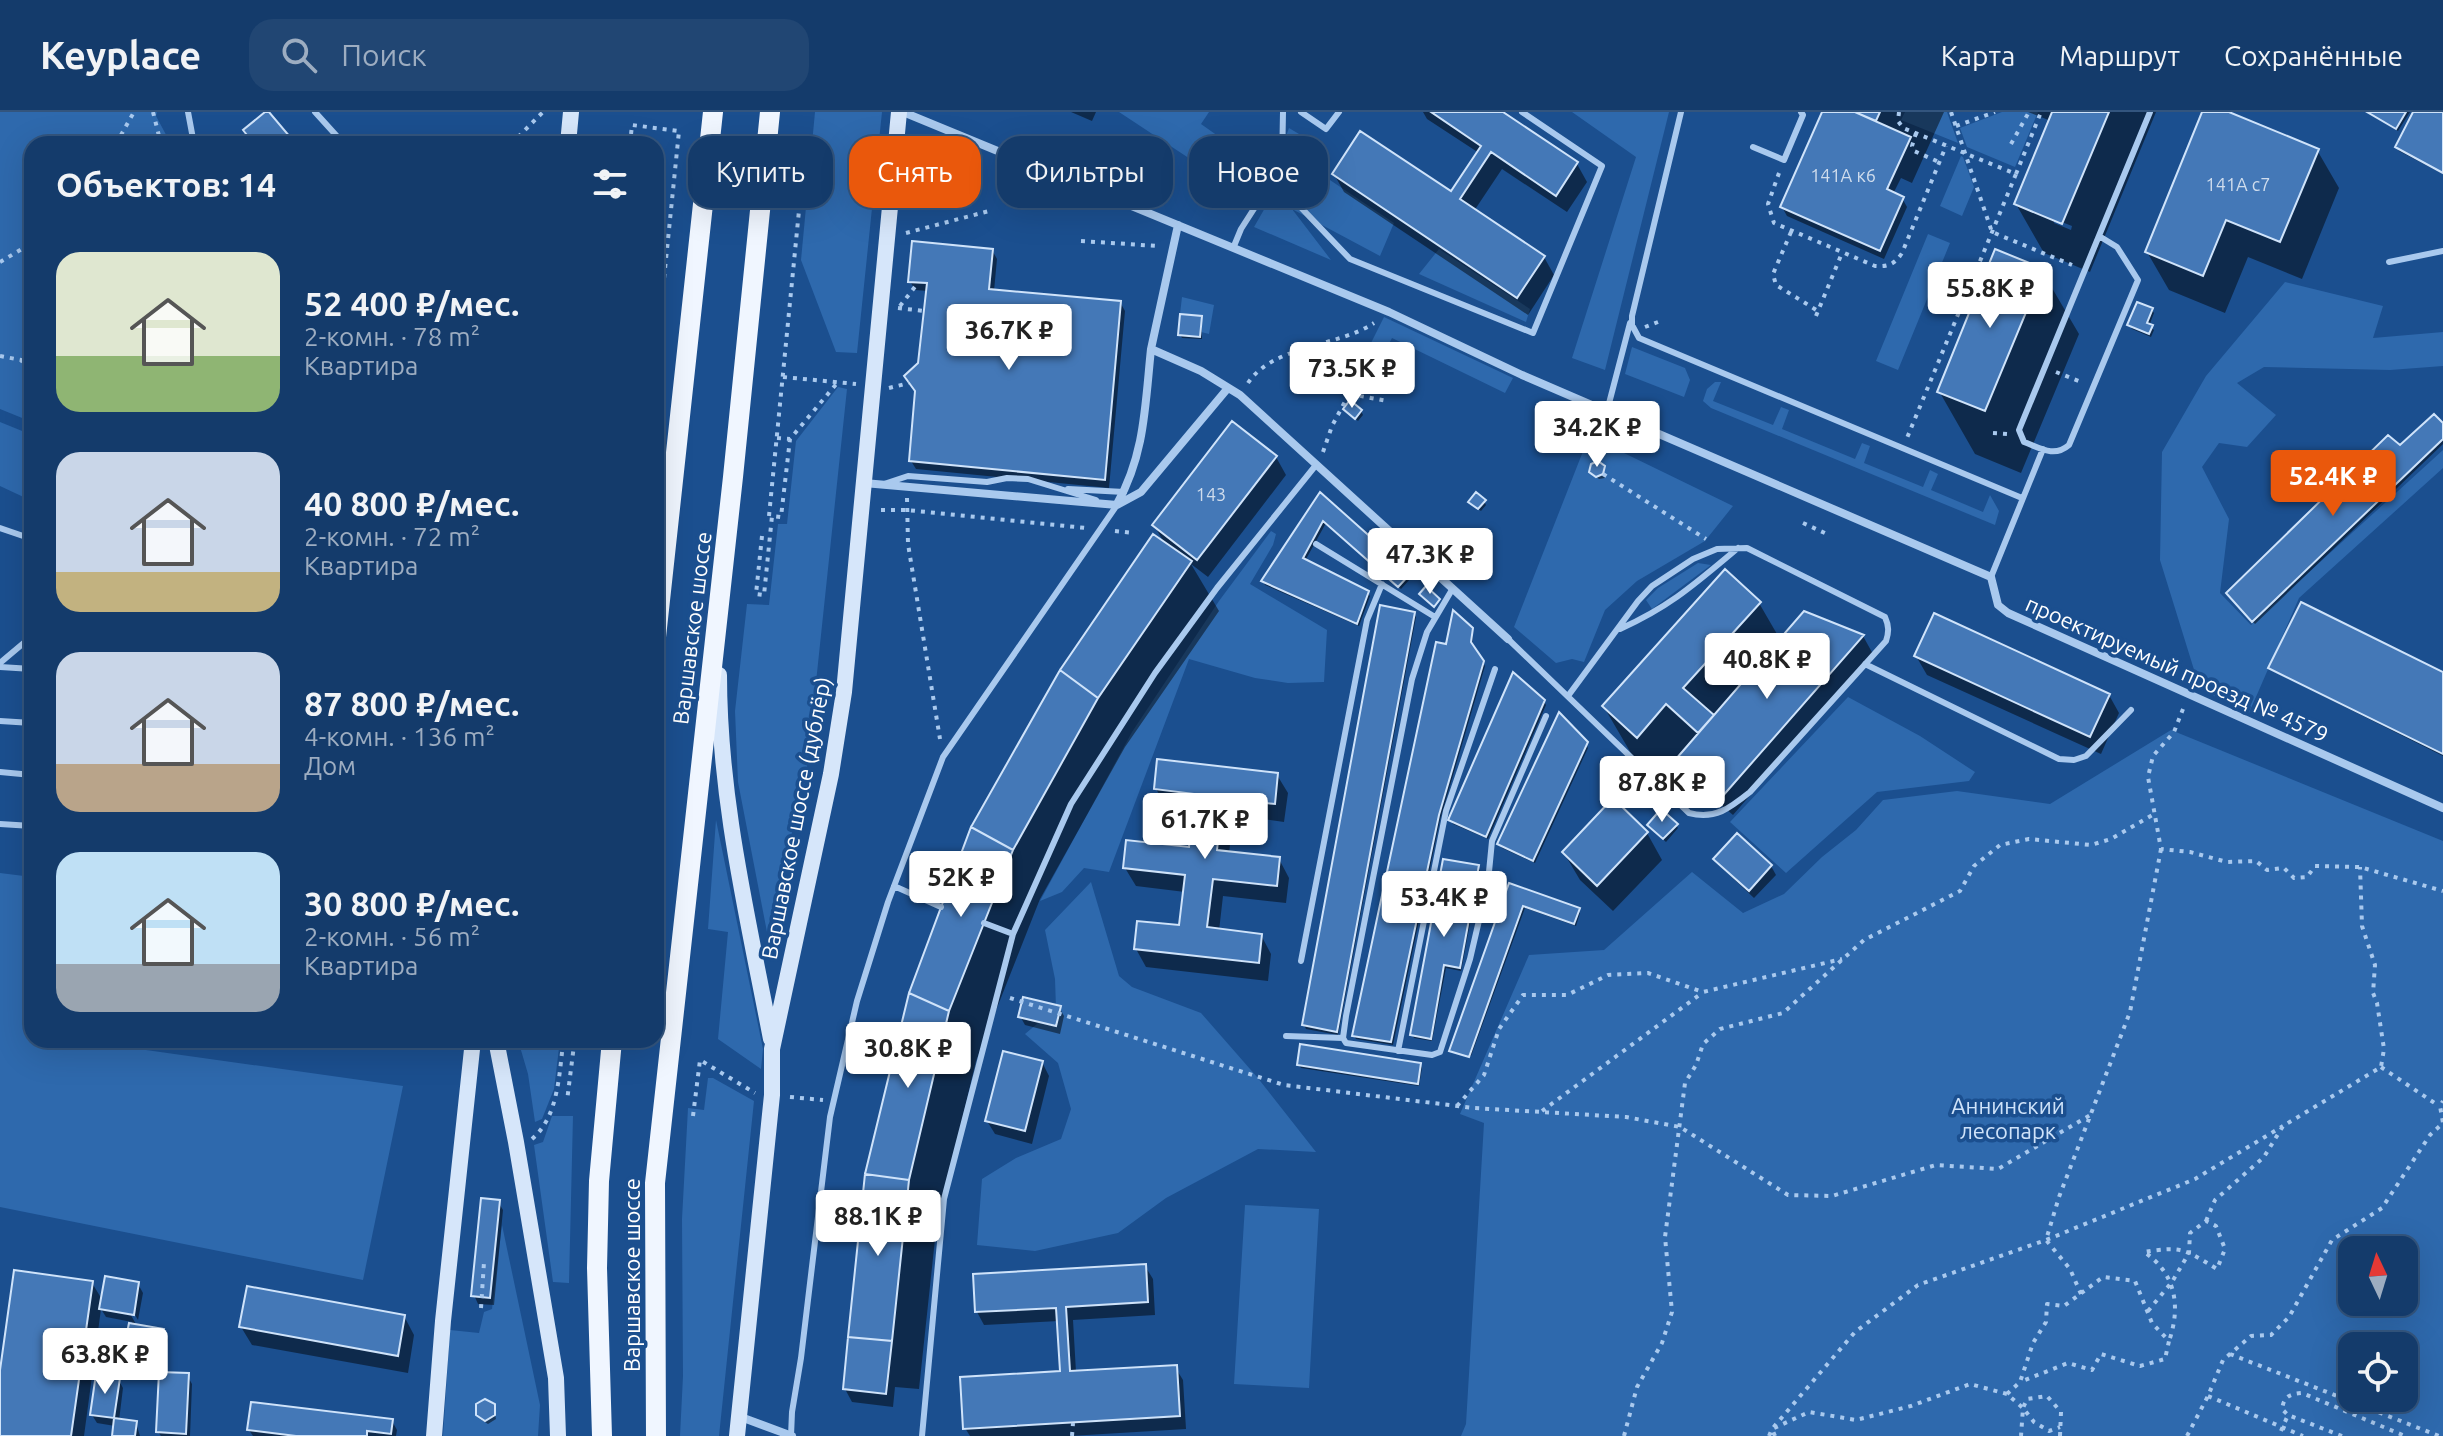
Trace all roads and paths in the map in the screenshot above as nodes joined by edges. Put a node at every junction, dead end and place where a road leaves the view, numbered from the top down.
1 (134, 112) edge
2 (153, 112) edge
3 (188, 112) edge
4 (315, 112) edge
5 (543, 112) edge
6 (571, 112) edge
7 (713, 112) edge
8 (770, 112) edge
9 (901, 112) edge
10 (1283, 112) edge
11 (1301, 112) edge
12 (1339, 112) edge
13 (1522, 112) edge
14 (1681, 112) edge
15 (1899, 112) edge
16 (1951, 112) edge
17 (1995, 112) edge
18 (2029, 112) edge
19 (2041, 112) edge
20 (2150, 112) edge
21 (1799, 113) edge
22 (1956, 126) junction
23 (1916, 133) junction
24 (120, 136) edge
25 (159, 136) edge
26 (192, 136) edge
27 (337, 136) edge
28 (519, 136) edge
29 (569, 136) edge
30 (631, 136) edge
31 (1283, 136) edge
32 (2011, 144) dead end
33 (1946, 146) junction
34 (1753, 147) dead end
35 (1965, 153) junction
36 (1784, 160) junction
37 (1939, 162) junction
38 (2016, 174) junction
39 (799, 208) edge
40 (1254, 208) edge
41 (1301, 208) edge
42 (989, 211) dead end
43 (1178, 225) junction
44 (1791, 232) junction
45 (1992, 232) junction
46 (904, 234) dead end
47 (2099, 236) junction
48 (1081, 241) dead end
49 (1234, 246) junction
50 (24, 248) edge
51 (2443, 251) edge
52 (1842, 253) junction
53 (0, 262) edge
54 (2389, 262) dead end
55 (2085, 271) junction
56 (664, 281) edge
57 (918, 283) dead end
58 (924, 311) dead end
59 (1389, 312) junction
60 (1632, 316) junction
61 (1151, 349) junction
62 (0, 356) edge
63 (1406, 357) dead end
64 (21, 360) junction
65 (24, 361) edge
66 (24, 364) edge
67 (783, 377) junction
68 (838, 382) junction
69 (909, 383) dead end
70 (872, 386) junction
71 (1228, 388) junction
72 (1349, 394) junction
73 (1240, 395) junction
74 (1387, 401) dead end
75 (1607, 411) junction
76 (777, 438) junction
77 (790, 439) junction
78 (1903, 448) junction
79 (2043, 449) junction
80 (1316, 465) junction
81 (1603, 474) dead end
82 (863, 483) junction
83 (883, 484) junction
84 (907, 486) junction
85 (1056, 489) junction
86 (1124, 492) junction
87 (1141, 492) junction
88 (2022, 498) junction
89 (1117, 505) junction
90 (881, 510) dead end
91 (907, 510) junction
92 (769, 516) dead end
93 (1803, 523) dead end
94 (0, 528) edge
95 (1100, 530) junction
96 (1133, 533) dead end
97 (1827, 534) dead end
98 (24, 536) edge
99 (762, 536) dead end
100 (1316, 544) dead end
101 (1722, 548) junction
102 (1738, 548) junction
103 (664, 563) edge
104 (1991, 577) junction
105 (1382, 584) junction
106 (1453, 588) junction
107 (718, 604) junction
108 (1435, 617) junction
109 (1618, 630) junction
110 (1508, 639) joint
111 (24, 643) edge
112 (1865, 664) junction
113 (0, 665) edge
114 (24, 668) edge
115 (1495, 669) dead end
116 (1568, 696) junction
117 (2183, 709) dead end
118 (2131, 710) dead end
119 (1546, 716) dead end
120 (0, 721) edge
121 (24, 722) edge
122 (943, 757) junction
123 (0, 772) edge
124 (24, 774) edge
125 (2443, 808) edge
126 (2154, 814) junction
127 (0, 824) edge
128 (24, 826) edge
129 (2161, 849) junction
130 (2360, 867) junction
131 (894, 886) junction
132 (2443, 891) edge
133 (941, 907) dead end
134 (984, 923) dead end
135 (1013, 934) junction
136 (1844, 958) junction
137 (1301, 961) dead end
138 (1703, 992) junction
139 (997, 994) junction
140 (1286, 1036) dead end
141 (1343, 1038) junction
142 (472, 1048) edge
143 (498, 1048) edge
144 (562, 1048) edge
145 (573, 1048) edge
146 (611, 1048) edge
147 (772, 1049) junction
148 (1398, 1051) junction
149 (2381, 1067) junction
150 (755, 1093) dead end
151 (790, 1097) dead end
152 (567, 1101) dead end
153 (834, 1102) junction
154 (2442, 1104) edge
155 (1457, 1106) junction
156 (1540, 1112) junction
157 (2092, 1114) junction
158 (693, 1116) dead end
159 (2283, 1126) junction
160 (1680, 1127) junction
161 (531, 1139) dead end
162 (2206, 1221) junction
163 (2046, 1240) junction
164 (2189, 1253) junction
165 (484, 1262) dead end
166 (2172, 1282) junction
167 (2081, 1294) junction
168 (481, 1308) dead end
169 (2148, 1311) junction
170 (2169, 1341) junction
171 (2230, 1354) junction
172 (2020, 1382) junction
173 (2306, 1384) junction
174 (2302, 1393) junction
175 (2007, 1394) junction
176 (2208, 1396) junction
177 (2023, 1408) junction
178 (2288, 1415) junction
179 (738, 1416) junction
180 (1073, 1423) dead end
181 (2060, 1427) junction
182 (1772, 1429) junction
183 (2282, 1429) junction
184 (777, 1433) edge
185 (434, 1436) edge
186 (558, 1436) edge
187 (602, 1436) edge
188 (656, 1436) edge
189 (737, 1436) edge
190 (791, 1436) edge
191 (922, 1436) edge
192 (1072, 1436) edge
193 (1624, 1436) edge
194 (1772, 1436) edge
195 (2021, 1436) edge
196 (2060, 1436) edge
197 (2187, 1436) edge
198 (2303, 1436) edge
199 (2342, 1436) edge
200 (2405, 1436) edge
201 (2439, 1436) edge

1 - 24 path
2 - 25 path
3 - 26 lane
4 - 27 lane
5 - 28 path
6 - 29 main road
7 - 103 main road, Варшавское шоссе
8 - 107 main road, Варшавское шоссе
9 - 43 street
9 - 70 main road, Варшавское шоссе (дублёр)
10 - 31 lane
11 - 12 lane
13 - 41 lane
14 - 60 lane
15 - 23 path
16 - 22 path
17 - 22 path
18 - 32 path
19 - 38 path
20 - 47 lane
21 - 36 lane
22 - 35 path
23 - 33 path
23 - 37 path
30 - 56 path
33 - 35 path
33 - 37 path
34 - 36 lane
35 - 38 path
35 - 45 path
36 - 44 path
37 - 52 path
38 - 45 path
39 - 67 path
40 - 49 lane
42 - 46 path
43 - 48 path
43 - 49 street
43 - 61 street
44 - 52 path
44 - 52 path
45 - 55 path
45 - 78 path
47 - 55 lane
47 - 79 lane
49 - 59 street
50 - 53 path
51 - 54 lane
55 - 79 lane
57 - 58 path
59 - 73 path
59 - 75 street
60 - 75 lane
60 - 78 lane
61 - 71 street
61 - 86 street
62 - 64 path
63 - 72 path
64 - 65 path
64 - 66 path
67 - 68 path
67 - 76 path
68 - 70 path
68 - 77 path
69 - 70 path
70 - 82 main road, Варшавское шоссе (дублёр)
71 - 73 street
71 - 87 street
72 - 74 path
72 - 80 path
73 - 80 street
75 - 104 street
76 - 77 path
76 - 92 path
77 - 99 path
78 - 88 lane
79 - 88 lane
80 - 106 street
80 - 135 lane
81 - 101 path
82 - 83 street
82 - 147 main road, Варшавское шоссе (дублёр)
83 - 84 street
83 - 85 lane
84 - 89 street
84 - 91 path
85 - 86 lane
85 - 89 lane
86 - 87 street
86 - 89 street
87 - 89 street
88 - 104 lane
89 - 95 lane
90 - 91 path
91 - 95 path
91 - 122 path
93 - 97 path
94 - 98 lane
95 - 96 path
95 - 122 lane
100 - 105 lane
101 - 102 lane
101 - 109 lane
102 - 109 lane
102 - 112 lane
104 - 125 street, проектируемый проезд № 4579
105 - 108 lane
105 - 137 lane
106 - 108 lane
106 - 110 street
107 - 147 main road
107 - 188 main road, Варшавское шоссе
108 - 141 lane
109 - 116 lane
110 - 116 lane
111 - 113 lane
112 - 116 lane
112 - 118 lane
113 - 114 lane
115 - 148 lane
117 - 126 path
119 - 148 lane
120 - 121 lane
122 - 131 lane
123 - 124 lane
126 - 129 path
126 - 136 path
127 - 128 lane
129 - 130 path
129 - 157 path
130 - 132 path
130 - 149 path
131 - 133 lane
131 - 153 lane
134 - 135 lane
135 - 139 lane
136 - 138 path
136 - 160 path
138 - 155 path
138 - 156 path
139 - 155 path
139 - 191 lane
140 - 141 lane
141 - 148 lane
142 - 185 main road
143 - 186 main road
144 - 161 path
145 - 152 path
146 - 187 main road, Варшавское шоссе
147 - 179 main road, Варшавское шоссе (дублёр)
149 - 154 path
149 - 159 path
150 - 158 path
151 - 153 path
153 - 190 lane
154 - 171 path
155 - 156 path
156 - 160 path
157 - 160 path
157 - 163 path
159 - 162 path
159 - 163 path
160 - 193 path
162 - 164 path
162 - 164 path
163 - 167 path
163 - 182 path
164 - 166 path
164 - 166 path
165 - 168 path
166 - 169 path
166 - 170 path
167 - 169 path
167 - 172 path
169 - 170 path
170 - 172 path
171 - 173 path
171 - 176 path
172 - 175 path
173 - 174 path
173 - 201 path
174 - 178 path
174 - 200 path
175 - 177 path
175 - 182 path
176 - 183 path
176 - 197 path
177 - 181 path
177 - 181 path
177 - 195 path
178 - 183 path
178 - 199 path
179 - 184 street
179 - 189 main road, Варшавское шоссе (дублёр)
180 - 192 path
181 - 196 path
182 - 194 path
183 - 198 path
184 - 190 street

